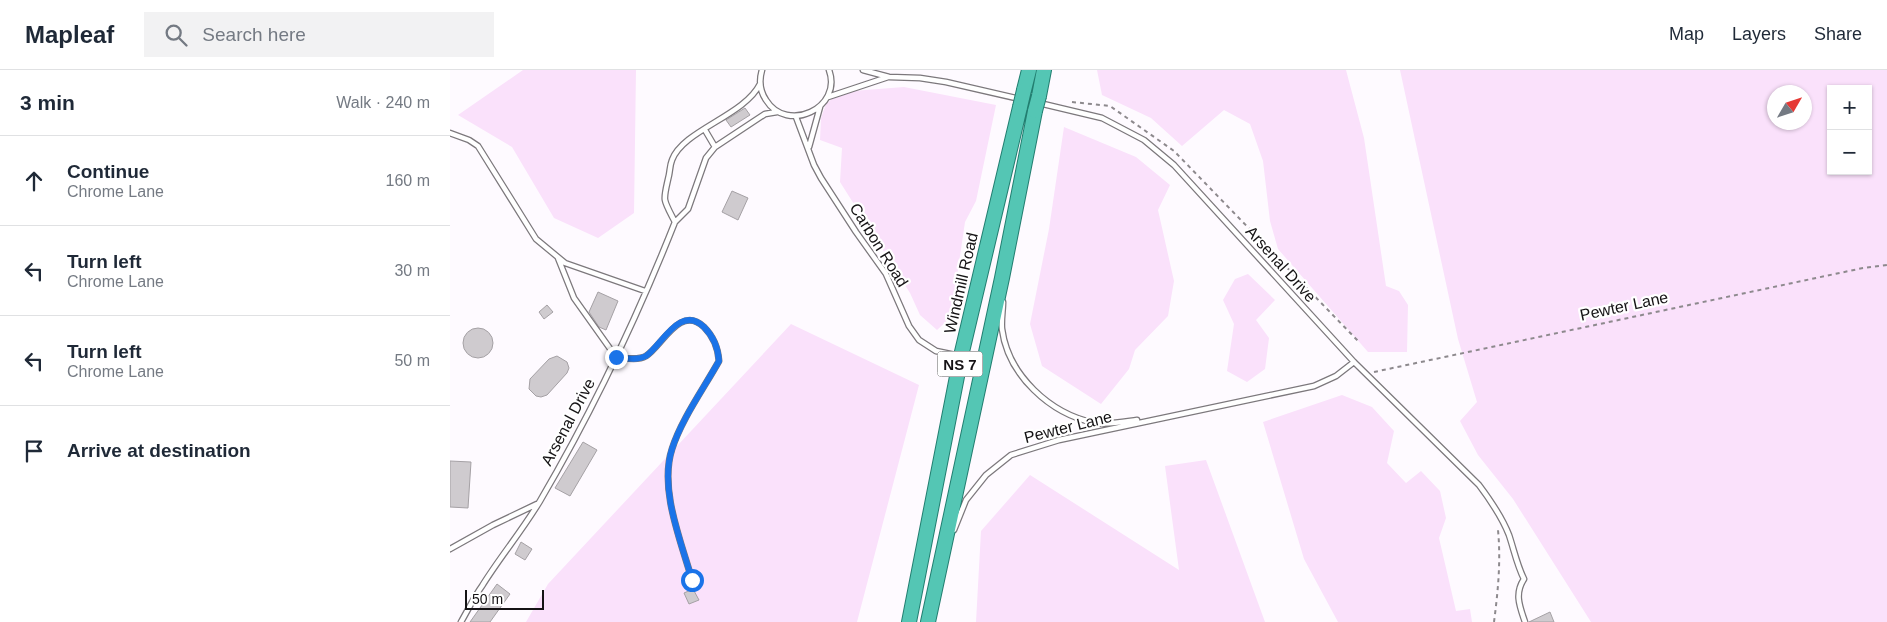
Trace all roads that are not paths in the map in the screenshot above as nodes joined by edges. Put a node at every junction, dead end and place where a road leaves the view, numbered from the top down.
1 (762, 70) edge
2 (828, 70) edge
3 (863, 70) edge
4 (1029, 70) edge
5 (1044, 70) edge
6 (889, 77) junction
7 (760, 84) junction
8 (828, 97) junction
9 (1030, 101) junction
10 (820, 107) junction
11 (777, 112) junction
12 (796, 116) junction
13 (705, 130) junction
14 (450, 133) edge
15 (715, 147) junction
16 (809, 149) junction
17 (1016, 209) junction
18 (674, 222) junction
19 (558, 258) junction
20 (645, 291) junction
21 (962, 356) junction
22 (616, 357) junction
23 (1354, 362) junction
24 (1171, 417) junction
25 (538, 503) junction
26 (450, 549) edge
27 (692, 580) dead end
28 (461, 622) edge
29 (909, 622) edge
30 (930, 622) edge
31 (1524, 622) edge

1 - 7 lane
2 - 8 lane
3 - 6 lane, Arsenal Drive
4 - 9 highway, Windmill Road / NS 7
5 - 9 highway, Windmill Road / NS 7
6 - 8 lane, Arsenal Drive
6 - 9 lane, Arsenal Drive
7 - 11 lane
7 - 13 lane
8 - 10 lane
9 - 17 highway, Windmill Road / NS 7
9 - 21 highway, Windmill Road / NS 7
9 - 23 lane, Arsenal Drive
10 - 12 lane
10 - 16 lane
11 - 12 lane
11 - 15 lane, Arsenal Drive
12 - 16 lane, Carbon Road
13 - 15 lane
13 - 18 lane
14 - 19 lane
15 - 18 lane, Arsenal Drive
16 - 21 lane, Carbon Road
17 - 24 lane, Pewter Lane
17 - 30 highway, Windmill Road / NS 7
18 - 20 lane, Arsenal Drive
19 - 20 lane
19 - 22 lane
20 - 22 lane, Arsenal Drive
21 - 29 highway, Windmill Road / NS 7
22 - 25 lane, Arsenal Drive
22 - 27 lane
23 - 24 lane, Pewter Lane
23 - 31 lane, Arsenal Drive
24 - 30 lane, Pewter Lane
25 - 26 lane
25 - 28 lane, Arsenal Drive

